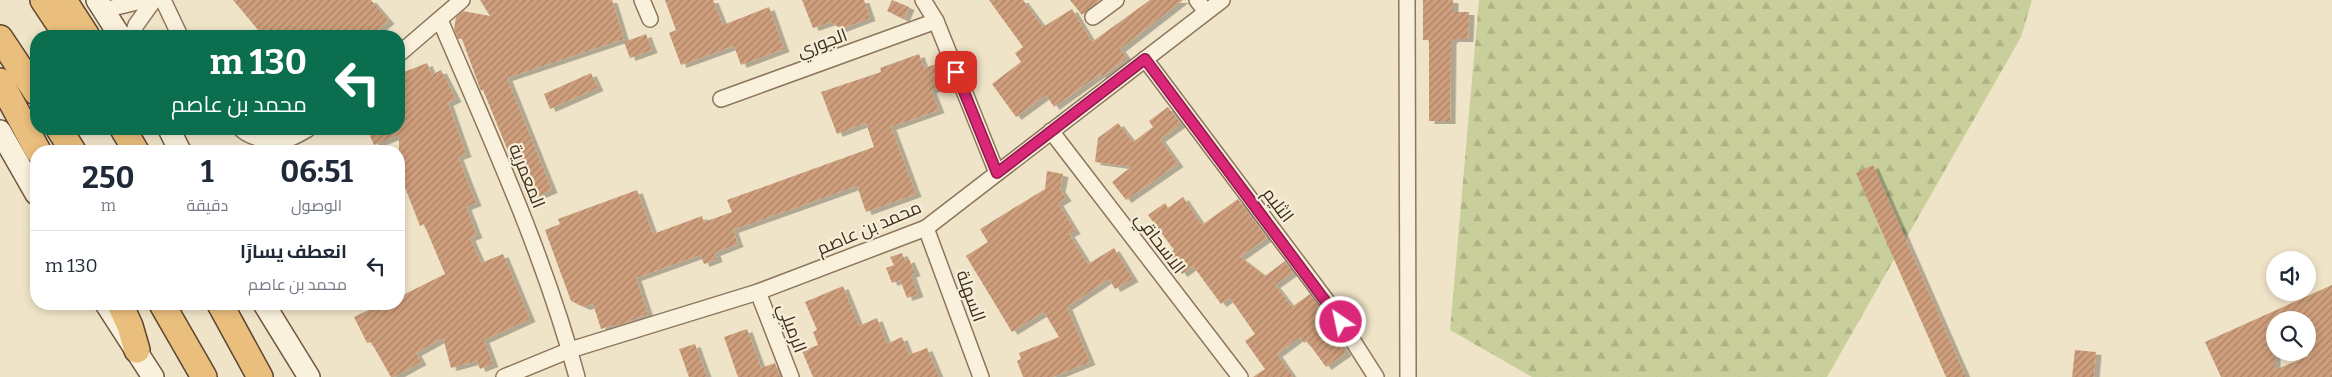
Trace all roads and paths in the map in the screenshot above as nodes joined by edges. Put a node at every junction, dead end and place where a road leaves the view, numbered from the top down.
1 (43, 0) edge
2 (64, 0) edge
3 (145, 0) edge
4 (154, 0) edge
5 (163, 0) edge
6 (462, 0) edge
7 (642, 0) edge
8 (923, 0) edge
9 (1116, 0) edge
10 (1197, 0) edge
11 (1222, 0) edge
12 (1407, 0) edge
13 (100, 5) edge
14 (1206, 12) junction
15 (1092, 17) dead end
16 (650, 19) dead end
17 (440, 20) junction
18 (936, 21) junction
19 (63, 30) edge
20 (83, 30) edge
21 (116, 30) edge
22 (134, 30) edge
23 (177, 30) edge
24 (0, 38) edge
25 (405, 49) edge
26 (1145, 59) junction
27 (0, 81) edge
28 (30, 83) edge
29 (721, 100) dead end
30 (0, 131) edge
31 (1051, 132) junction
32 (252, 135) edge
33 (296, 135) edge
34 (35, 145) edge
35 (997, 173) junction
36 (30, 184) edge
37 (926, 228) junction
38 (758, 292) junction
39 (110, 310) edge
40 (123, 310) edge
41 (165, 310) edge
42 (223, 310) edge
43 (268, 310) edge
44 (137, 350) junction
45 (570, 350) junction
46 (153, 377) edge
47 (204, 377) edge
48 (260, 377) edge
49 (309, 377) edge
50 (504, 377) edge
51 (577, 377) edge
52 (791, 377) edge
53 (981, 377) edge
54 (1240, 377) edge
55 (1376, 377) edge
56 (1408, 377) edge

1 - 19 highway
2 - 20 highway
3 - 13 street
4 - 22 street
5 - 23 street
6 - 17 street
7 - 16 street
8 - 18 street
9 - 15 street
10 - 14 street
11 - 14 street, محمد بن عاصم
12 - 56 street
13 - 21 main road
14 - 26 street, محمد بن عاصم
17 - 25 street
17 - 45 street, المعمرية
18 - 29 street, الجوري
18 - 35 street
24 - 28 highway
26 - 31 street, محمد بن عاصم
26 - 55 street, الثليم
27 - 34 highway
30 - 36 main road
31 - 35 street, محمد بن عاصم
31 - 54 street, الاسحاقي
32 - 33 street
35 - 37 street, محمد بن عاصم
37 - 38 street, محمد بن عاصم
37 - 53 street, السهلة
38 - 45 street, محمد بن عاصم
38 - 52 street, الرميلي
39 - 44 main road
40 - 44 highway
41 - 47 highway
42 - 48 highway
43 - 49 main road
44 - 46 main road
45 - 50 street, محمد بن عاصم
45 - 51 street, المعمرية

